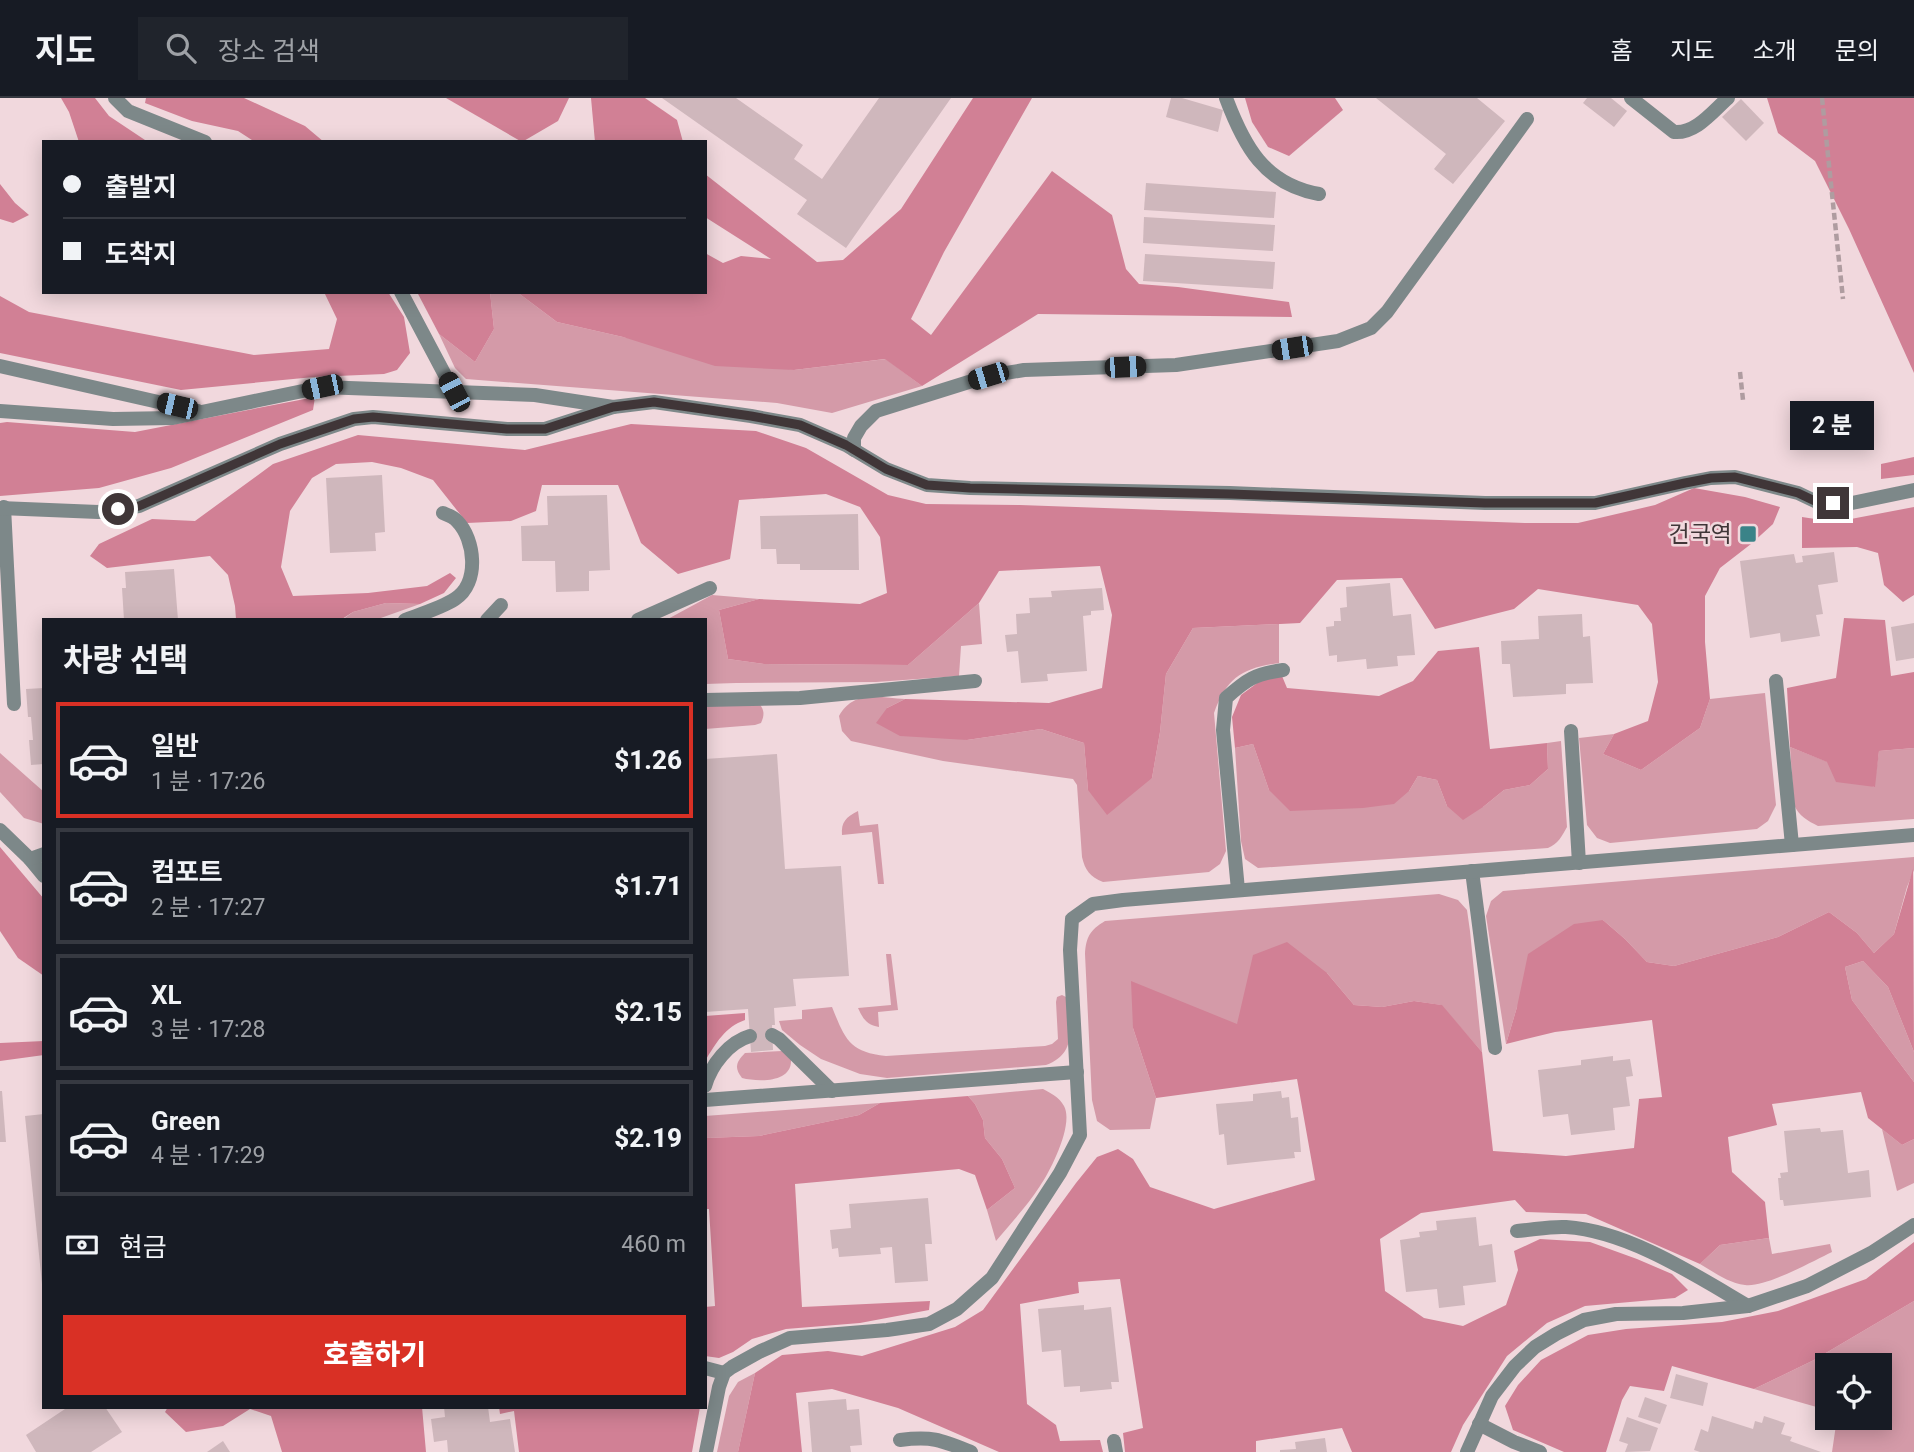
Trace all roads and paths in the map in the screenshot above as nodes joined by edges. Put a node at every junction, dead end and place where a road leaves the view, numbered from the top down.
1 (115, 98) edge
2 (1226, 98) edge
3 (1631, 98) edge
4 (1728, 98) edge
5 (1822, 98) edge
6 (1527, 119) dead end
7 (200, 140) edge
8 (1319, 194) dead end
9 (402, 294) edge
10 (1843, 299) dead end
11 (0, 366) edge
12 (1740, 372) dead end
13 (454, 392) junction
14 (1743, 400) dead end
15 (613, 407) junction
16 (0, 411) edge
17 (203, 412) junction
18 (855, 450) junction
19 (1914, 490) edge
20 (2, 508) edge
21 (443, 513) dead end
22 (710, 587) dead end
23 (501, 605) dead end
24 (410, 618) edge
25 (489, 618) edge
26 (642, 618) edge
27 (1283, 670) dead end
28 (975, 681) dead end
29 (1776, 681) dead end
30 (707, 700) edge
31 (14, 704) dead end
32 (1571, 731) dead end
33 (0, 830) edge
34 (1914, 835) edge
35 (1792, 845) junction
36 (37, 857) edge
37 (1579, 863) junction
38 (1472, 871) junction
39 (1238, 890) junction
40 (772, 1035) dead end
41 (750, 1037) dead end
42 (1495, 1048) dead end
43 (1077, 1072) junction
44 (707, 1080) edge
45 (832, 1091) junction
46 (707, 1101) edge
47 (1914, 1224) edge
48 (1517, 1231) dead end
49 (1748, 1306) junction
50 (707, 1369) edge
51 (724, 1373) junction
52 (1479, 1424) junction
53 (900, 1440) dead end
54 (706, 1452) edge
55 (971, 1452) edge
56 (1467, 1452) edge
57 (1539, 1452) edge

1 - 7 street
2 - 8 street
3 - 4 street
5 - 10 path
6 - 18 street
9 - 13 street
11 - 17 street
12 - 14 path
13 - 15 street
13 - 17 street
15 - 18 street
15 - 20 street
16 - 17 street
18 - 19 street
20 - 31 street
21 - 24 street
22 - 26 street
23 - 25 street
27 - 39 street
28 - 30 street
29 - 35 street
32 - 37 street
33 - 36 street
34 - 35 street
35 - 37 street
37 - 38 street
38 - 39 street
38 - 42 street
39 - 43 street
40 - 45 street
41 - 44 street
43 - 45 street
43 - 51 street
45 - 46 street
47 - 49 street
48 - 49 street
49 - 52 street
50 - 51 street
51 - 54 street
52 - 56 street
52 - 57 street
53 - 55 street

